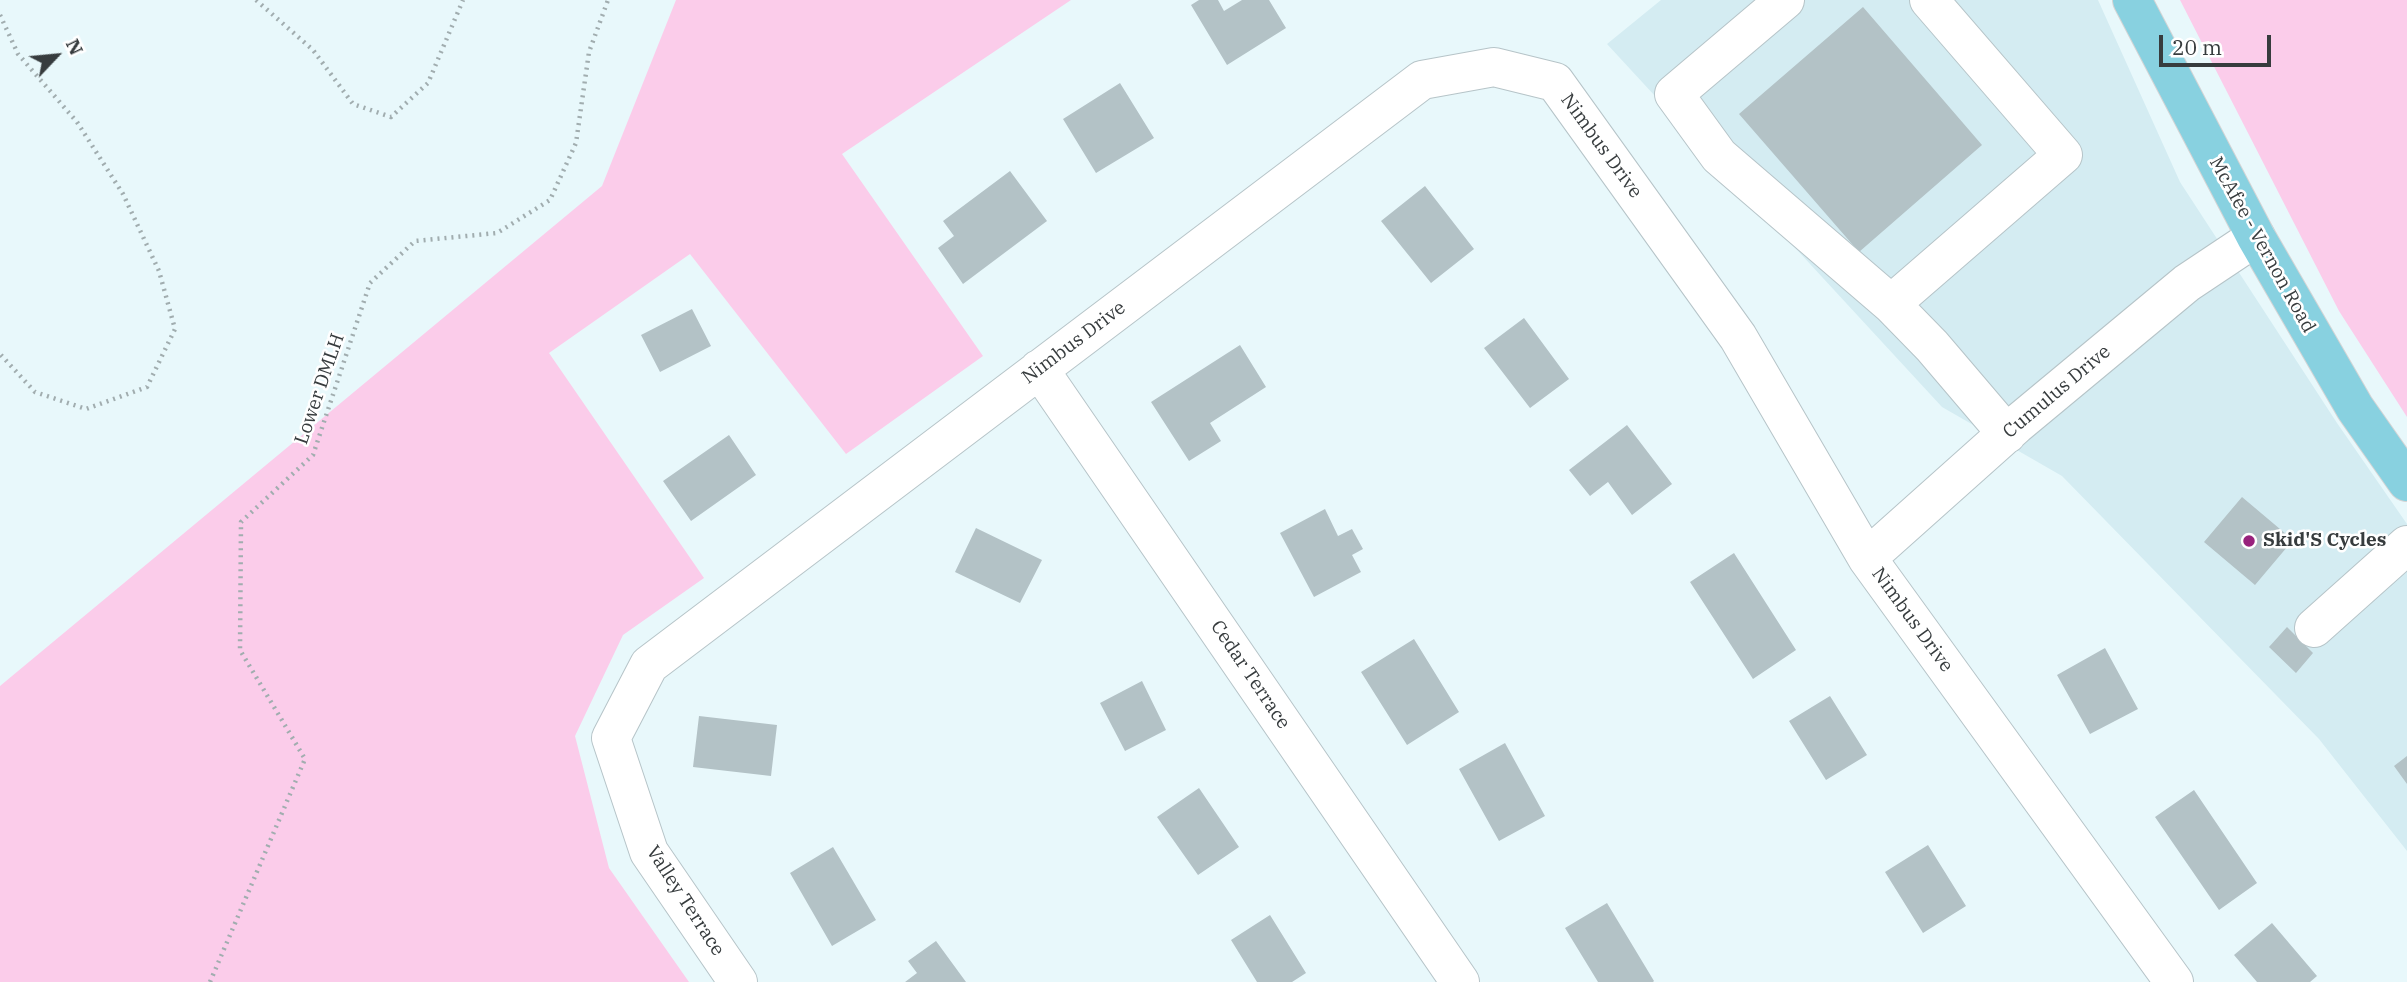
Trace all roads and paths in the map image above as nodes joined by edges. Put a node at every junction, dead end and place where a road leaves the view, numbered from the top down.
1 (256, 0) edge
2 (463, 0) edge
3 (608, 0) edge
4 (1785, 0) edge
5 (1929, 0) edge
6 (2132, 0) edge
7 (0, 15) edge
8 (2256, 237) junction
9 (1891, 304) junction
10 (0, 354) edge
11 (1039, 369) junction
12 (2007, 433) junction
13 (2407, 482) edge
14 (2407, 545) edge
15 (1867, 558) junction
16 (2314, 628) dead end
17 (611, 738) joint
18 (210, 982) edge
19 (738, 982) edge
20 (1460, 982) edge
21 (2174, 982) edge

1 - 2 path
3 - 18 path, Lower DMLH
4 - 9 street
5 - 9 street
6 - 8 main road, McAfee - Vernon Road
7 - 10 path
8 - 12 street, Cumulus Drive
8 - 13 main road, McAfee - Vernon Road
9 - 12 street
11 - 15 street, Nimbus Drive
11 - 17 street, Nimbus Drive
11 - 20 street, Cedar Terrace
12 - 15 street, Cumulus Drive
14 - 16 street
15 - 21 street, Nimbus Drive
17 - 19 street, Valley Terrace

